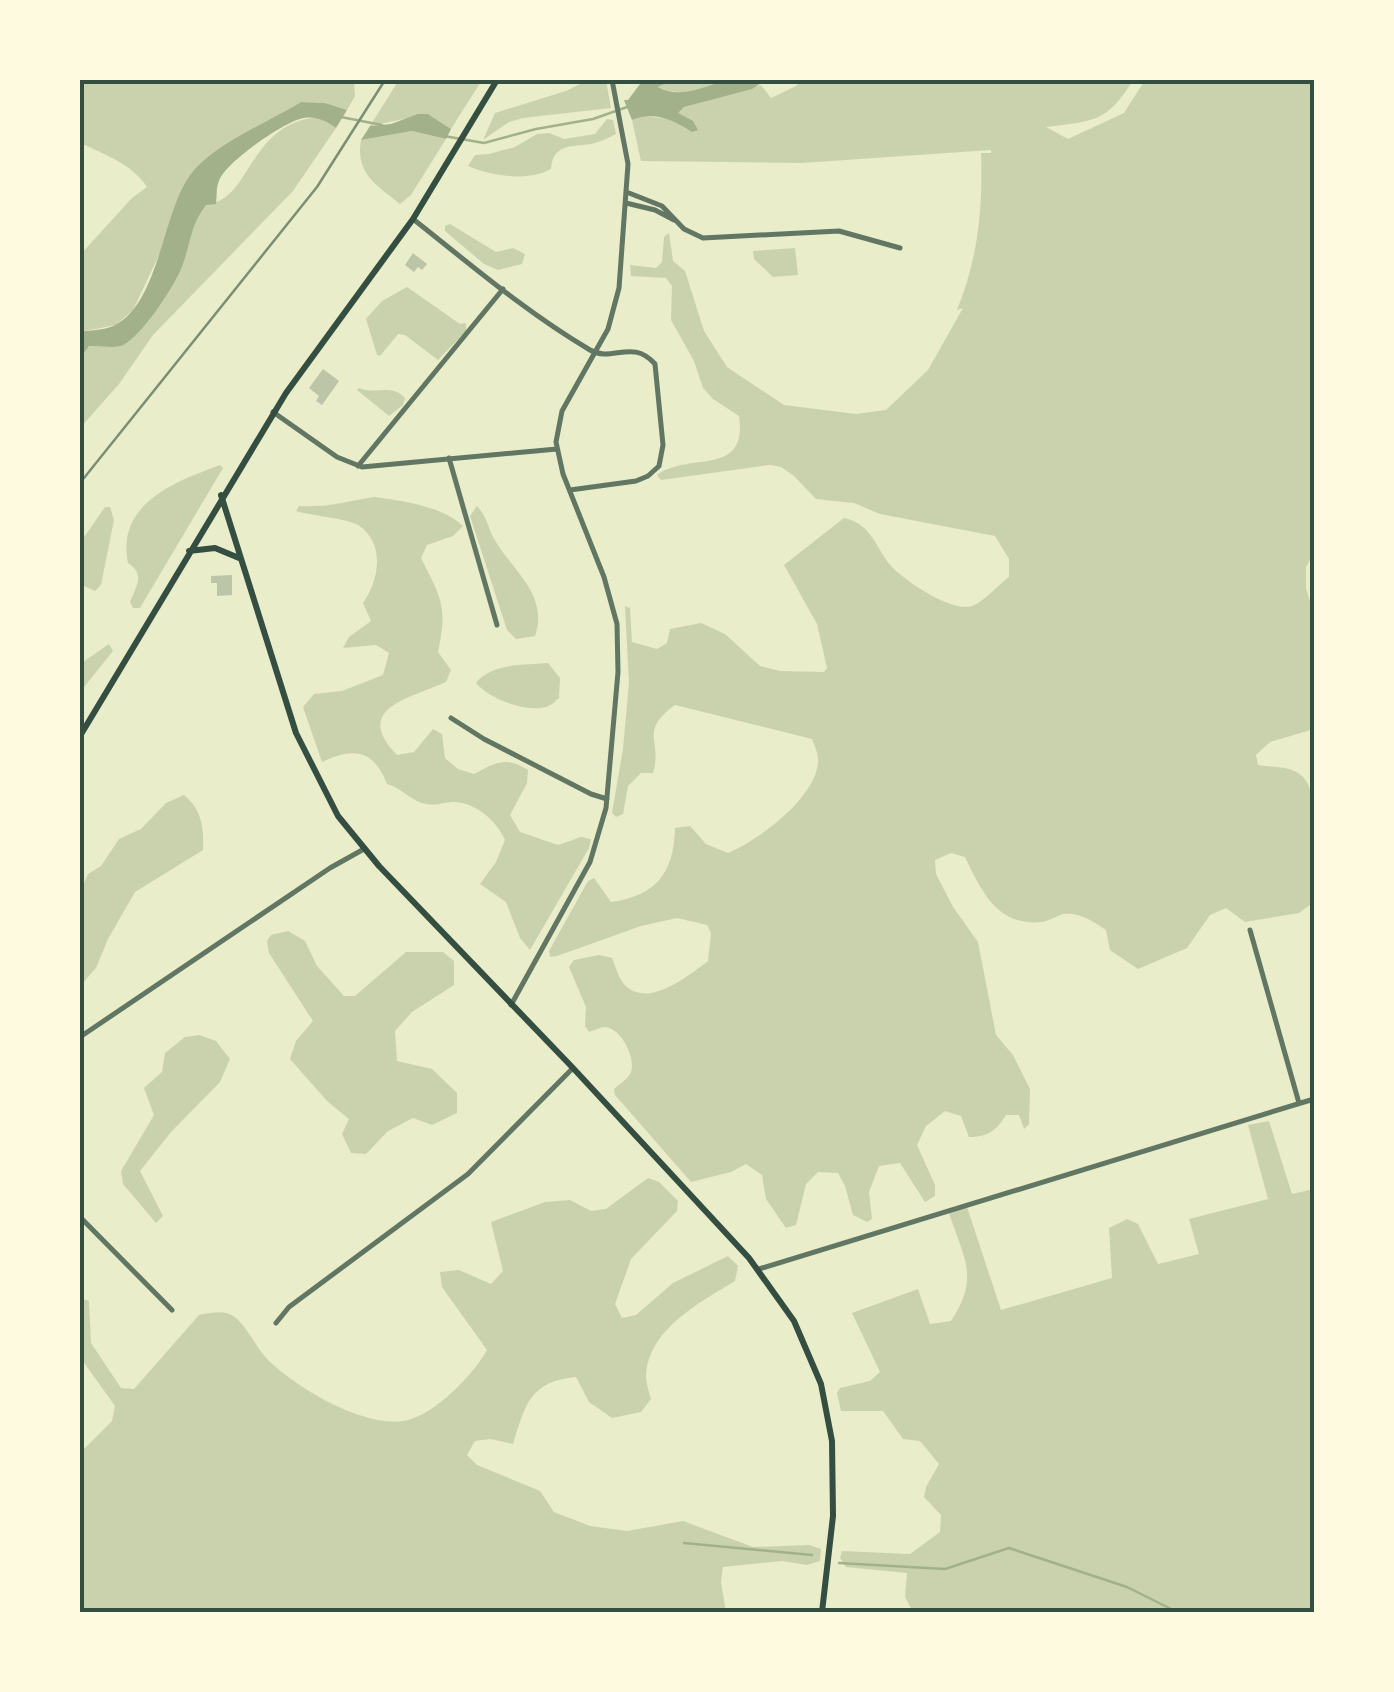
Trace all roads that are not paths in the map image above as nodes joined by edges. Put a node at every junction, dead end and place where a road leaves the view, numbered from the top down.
1 (496, 80) edge
2 (612, 80) edge
3 (628, 190) junction
4 (626, 203) junction
5 (412, 219) junction
6 (677, 222) junction
7 (900, 248) dead end
8 (503, 289) junction
9 (596, 353) junction
10 (273, 412) junction
11 (557, 449) junction
12 (449, 458) junction
13 (358, 466) junction
14 (570, 490) junction
15 (222, 496) junction
16 (188, 551) junction
17 (240, 558) junction
18 (496, 624) dead end
19 (451, 718) dead end
20 (80, 736) edge
21 (606, 799) junction
22 (364, 849) junction
23 (1250, 930) dead end
24 (511, 1005) junction
25 (80, 1037) edge
26 (573, 1068) junction
27 (1314, 1099) edge
28 (1299, 1104) junction
29 (80, 1217) edge
30 (759, 1270) junction
31 (172, 1310) dead end
32 (276, 1323) dead end
33 (822, 1612) edge

1 - 5 main road
2 - 3 street
3 - 4 street
3 - 6 street
4 - 6 street
4 - 9 street
5 - 8 street
5 - 10 main road
6 - 7 street
8 - 9 street
8 - 13 street
9 - 11 street
9 - 14 street
10 - 13 street
10 - 15 main road
11 - 12 street
11 - 14 street
12 - 13 street
12 - 18 street
14 - 21 street
15 - 16 main road
15 - 17 main road
16 - 17 main road
16 - 20 main road
17 - 22 main road
19 - 21 street
21 - 24 street
22 - 24 main road
22 - 25 street
23 - 28 street
24 - 26 main road
26 - 30 main road
26 - 32 street
27 - 28 street
28 - 30 street
29 - 31 street
30 - 33 main road

